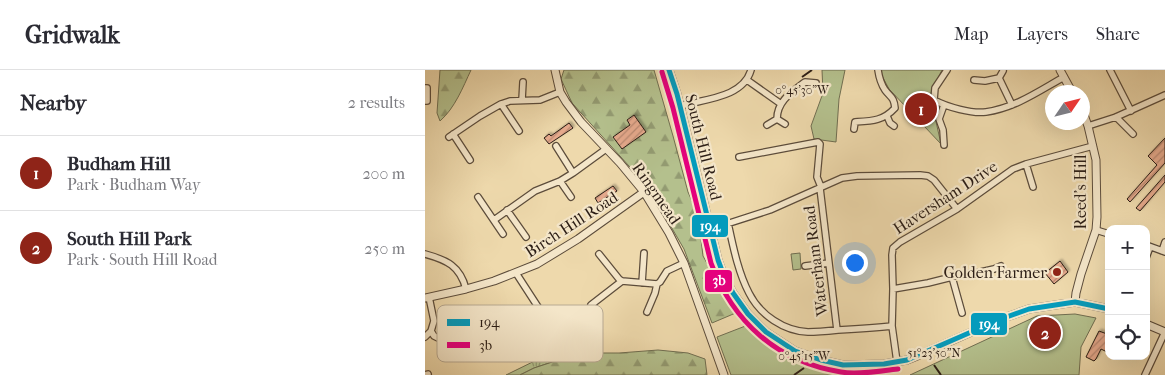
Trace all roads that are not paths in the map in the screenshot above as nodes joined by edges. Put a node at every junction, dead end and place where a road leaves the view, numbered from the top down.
1 (555, 70) edge
2 (669, 70) edge
3 (751, 70) edge
4 (878, 70) edge
5 (947, 70) edge
6 (1059, 70) edge
7 (1110, 70) edge
8 (1003, 71) edge
9 (999, 78) junction
10 (1064, 78) junction
11 (747, 80) junction
12 (974, 80) dead end
13 (523, 82) dead end
14 (816, 83) dead end
15 (1068, 85) edge
16 (425, 88) edge
17 (560, 92) junction
18 (1165, 95) edge
19 (522, 100) junction
20 (425, 101) edge
21 (501, 104) junction
22 (781, 104) junction
23 (944, 105) junction
24 (1012, 105) junction
25 (680, 106) junction
26 (1131, 111) junction
27 (887, 116) junction
28 (1116, 117) junction
29 (777, 119) junction
30 (785, 124) dead end
31 (767, 125) dead end
32 (1090, 125) edge
33 (894, 126) dead end
34 (854, 129) dead end
35 (1089, 130) edge
36 (519, 131) dead end
37 (1133, 134) dead end
38 (944, 145) dead end
39 (556, 146) dead end
40 (1093, 146) junction
41 (606, 149) junction
42 (739, 157) dead end
43 (471, 160) dead end
44 (1026, 164) junction
45 (573, 173) junction
46 (560, 181) junction
47 (1033, 187) dead end
48 (820, 188) junction
49 (643, 192) junction
50 (478, 197) dead end
51 (571, 197) dead end
52 (957, 209) junction
53 (507, 210) junction
54 (493, 220) junction
55 (728, 223) junction
56 (711, 229) junction
57 (1096, 230) junction
58 (1105, 233) edge
59 (503, 234) dead end
60 (526, 237) dead end
61 (1165, 242) edge
62 (1150, 247) edge
63 (1164, 252) edge
64 (643, 253) dead end
65 (425, 254) edge
66 (599, 254) dead end
67 (829, 263) junction
68 (684, 264) junction
69 (805, 266) dead end
70 (1001, 266) dead end
71 (516, 273) junction
72 (952, 277) junction
73 (622, 281) junction
74 (642, 283) junction
75 (657, 284) junction
76 (467, 289) junction
77 (893, 289) junction
78 (427, 297) edge
79 (1075, 302) junction
80 (537, 305) edge
81 (591, 305) dead end
82 (1105, 309) edge
83 (647, 312) dead end
84 (962, 313) dead end
85 (892, 326) junction
86 (1150, 326) edge
87 (837, 330) junction
88 (431, 331) junction
89 (1165, 332) edge
90 (425, 337) edge
91 (437, 338) edge
92 (897, 362) junction
93 (724, 375) edge
94 (1145, 375) edge

1 - 17 street, Ringmead
2 - 25 street, South Hill Road
3 - 11 street
4 - 27 street
5 - 23 street
6 - 10 street
7 - 26 street
8 - 9 street
9 - 12 street
9 - 24 street
10 - 15 street
10 - 24 street
11 - 22 street
11 - 25 street
13 - 19 street
14 - 22 street
16 - 20 street
17 - 19 street
17 - 41 street, Ringmead
18 - 26 street
19 - 21 street
21 - 36 street
21 - 43 street
22 - 29 street
23 - 24 street
23 - 38 street
25 - 56 street, South Hill Road
26 - 28 street
27 - 33 street
27 - 34 street
28 - 32 street
28 - 37 street
29 - 30 street
29 - 31 street
35 - 40 street, Reed's Hill
39 - 45 street
40 - 44 street, Haversham Drive
40 - 57 street, Reed's Hill
41 - 45 street
41 - 49 street, Ringmead
42 - 48 street, Waterham Road
44 - 47 street
44 - 52 street, Haversham Drive
45 - 46 street
46 - 51 street
46 - 53 street
48 - 52 street
48 - 55 street
48 - 67 street, Waterham Road
49 - 68 street, Ringmead
49 - 71 street, Birch Hill Road
50 - 54 street
52 - 77 street, Haversham Drive
53 - 54 street
53 - 60 street
54 - 59 street
55 - 56 street
55 - 87 street
56 - 92 street, South Hill Road
57 - 58 street
57 - 79 street, Reed's Hill
61 - 63 street
62 - 63 street
64 - 74 street
65 - 76 street
66 - 73 street
67 - 69 street
67 - 87 street, Waterham Road
68 - 75 street
68 - 93 street, Ringmead
70 - 72 street
71 - 76 street, Birch Hill Road
71 - 80 street
72 - 77 street
72 - 84 street
73 - 74 street
73 - 81 street
74 - 75 street
75 - 83 street
76 - 78 street, Birch Hill Road
77 - 85 street, Haversham Drive
78 - 88 street
79 - 82 street, South Hill Road
79 - 92 street, South Hill Road
85 - 87 street
85 - 92 street, Haversham Drive
86 - 89 street
88 - 90 street
88 - 91 street
89 - 94 street

